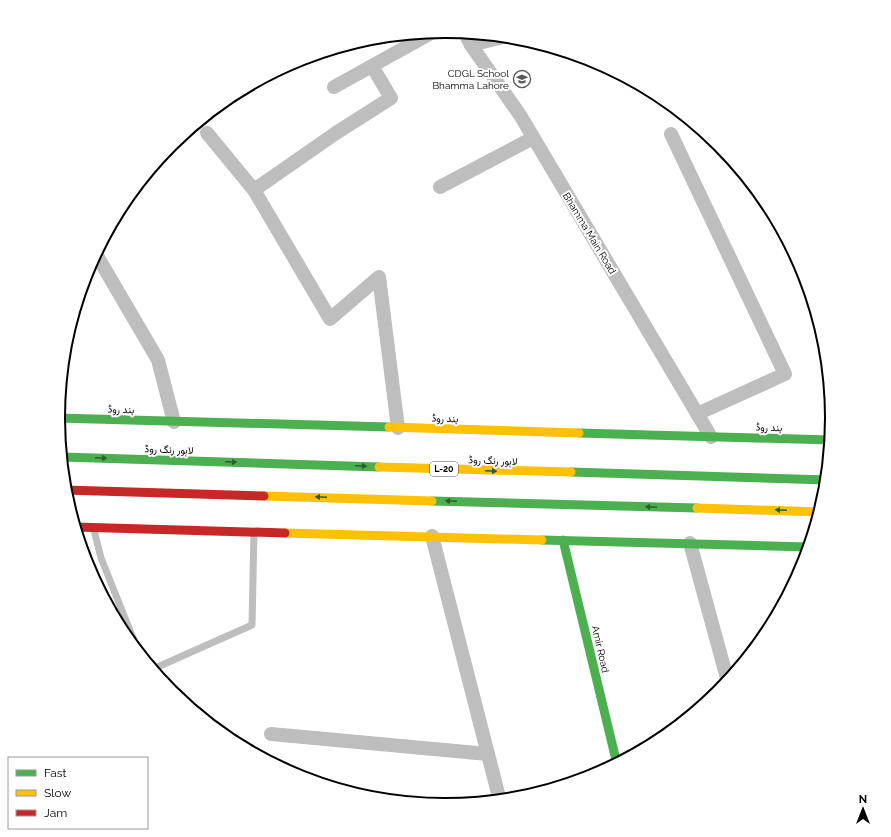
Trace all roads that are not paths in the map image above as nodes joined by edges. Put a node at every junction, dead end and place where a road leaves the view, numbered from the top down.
1 (420, 39) edge
2 (468, 39) edge
3 (372, 66) junction
4 (334, 87) dead end
5 (207, 133) dead end
6 (671, 134) dead end
7 (533, 138) junction
8 (440, 187) dead end
9 (254, 190) junction
10 (100, 260) edge
11 (697, 414) junction
12 (65, 418) edge
13 (174, 422) junction
14 (398, 428) junction
15 (711, 437) junction
16 (825, 440) edge
17 (67, 456) edge
18 (821, 480) edge
19 (72, 490) edge
20 (814, 512) edge
21 (81, 527) edge
22 (94, 527) junction
23 (254, 531) junction
24 (432, 536) junction
25 (563, 540) junction
26 (690, 543) junction
27 (804, 547) edge
28 (131, 632) edge
29 (158, 668) edge
30 (726, 675) edge
31 (271, 734) dead end
32 (488, 754) junction
33 (616, 759) edge
34 (499, 795) edge

1 - 3 street
2 - 7 street, Bhamma Main Road
3 - 4 street
3 - 9 street
5 - 9 street
6 - 11 street
7 - 8 street
7 - 11 street, Bhamma Main Road
9 - 14 street
10 - 13 street
11 - 15 street, Bhamma Main Road
12 - 13 main road, بند روڈ
13 - 14 main road, بند روڈ
14 - 15 main road, بند روڈ
15 - 16 main road, بند روڈ
17 -> 18 main road, لاہور رنگ روڈ / L-20
20 -> 19 main road
21 - 22 main road
22 - 23 main road
22 - 28 lane
23 - 24 main road
23 - 29 lane
24 - 25 main road
24 - 32 street
25 - 26 main road
25 - 33 main road, Amir Road
26 - 27 main road
26 - 30 street
31 - 32 street
32 - 34 street

